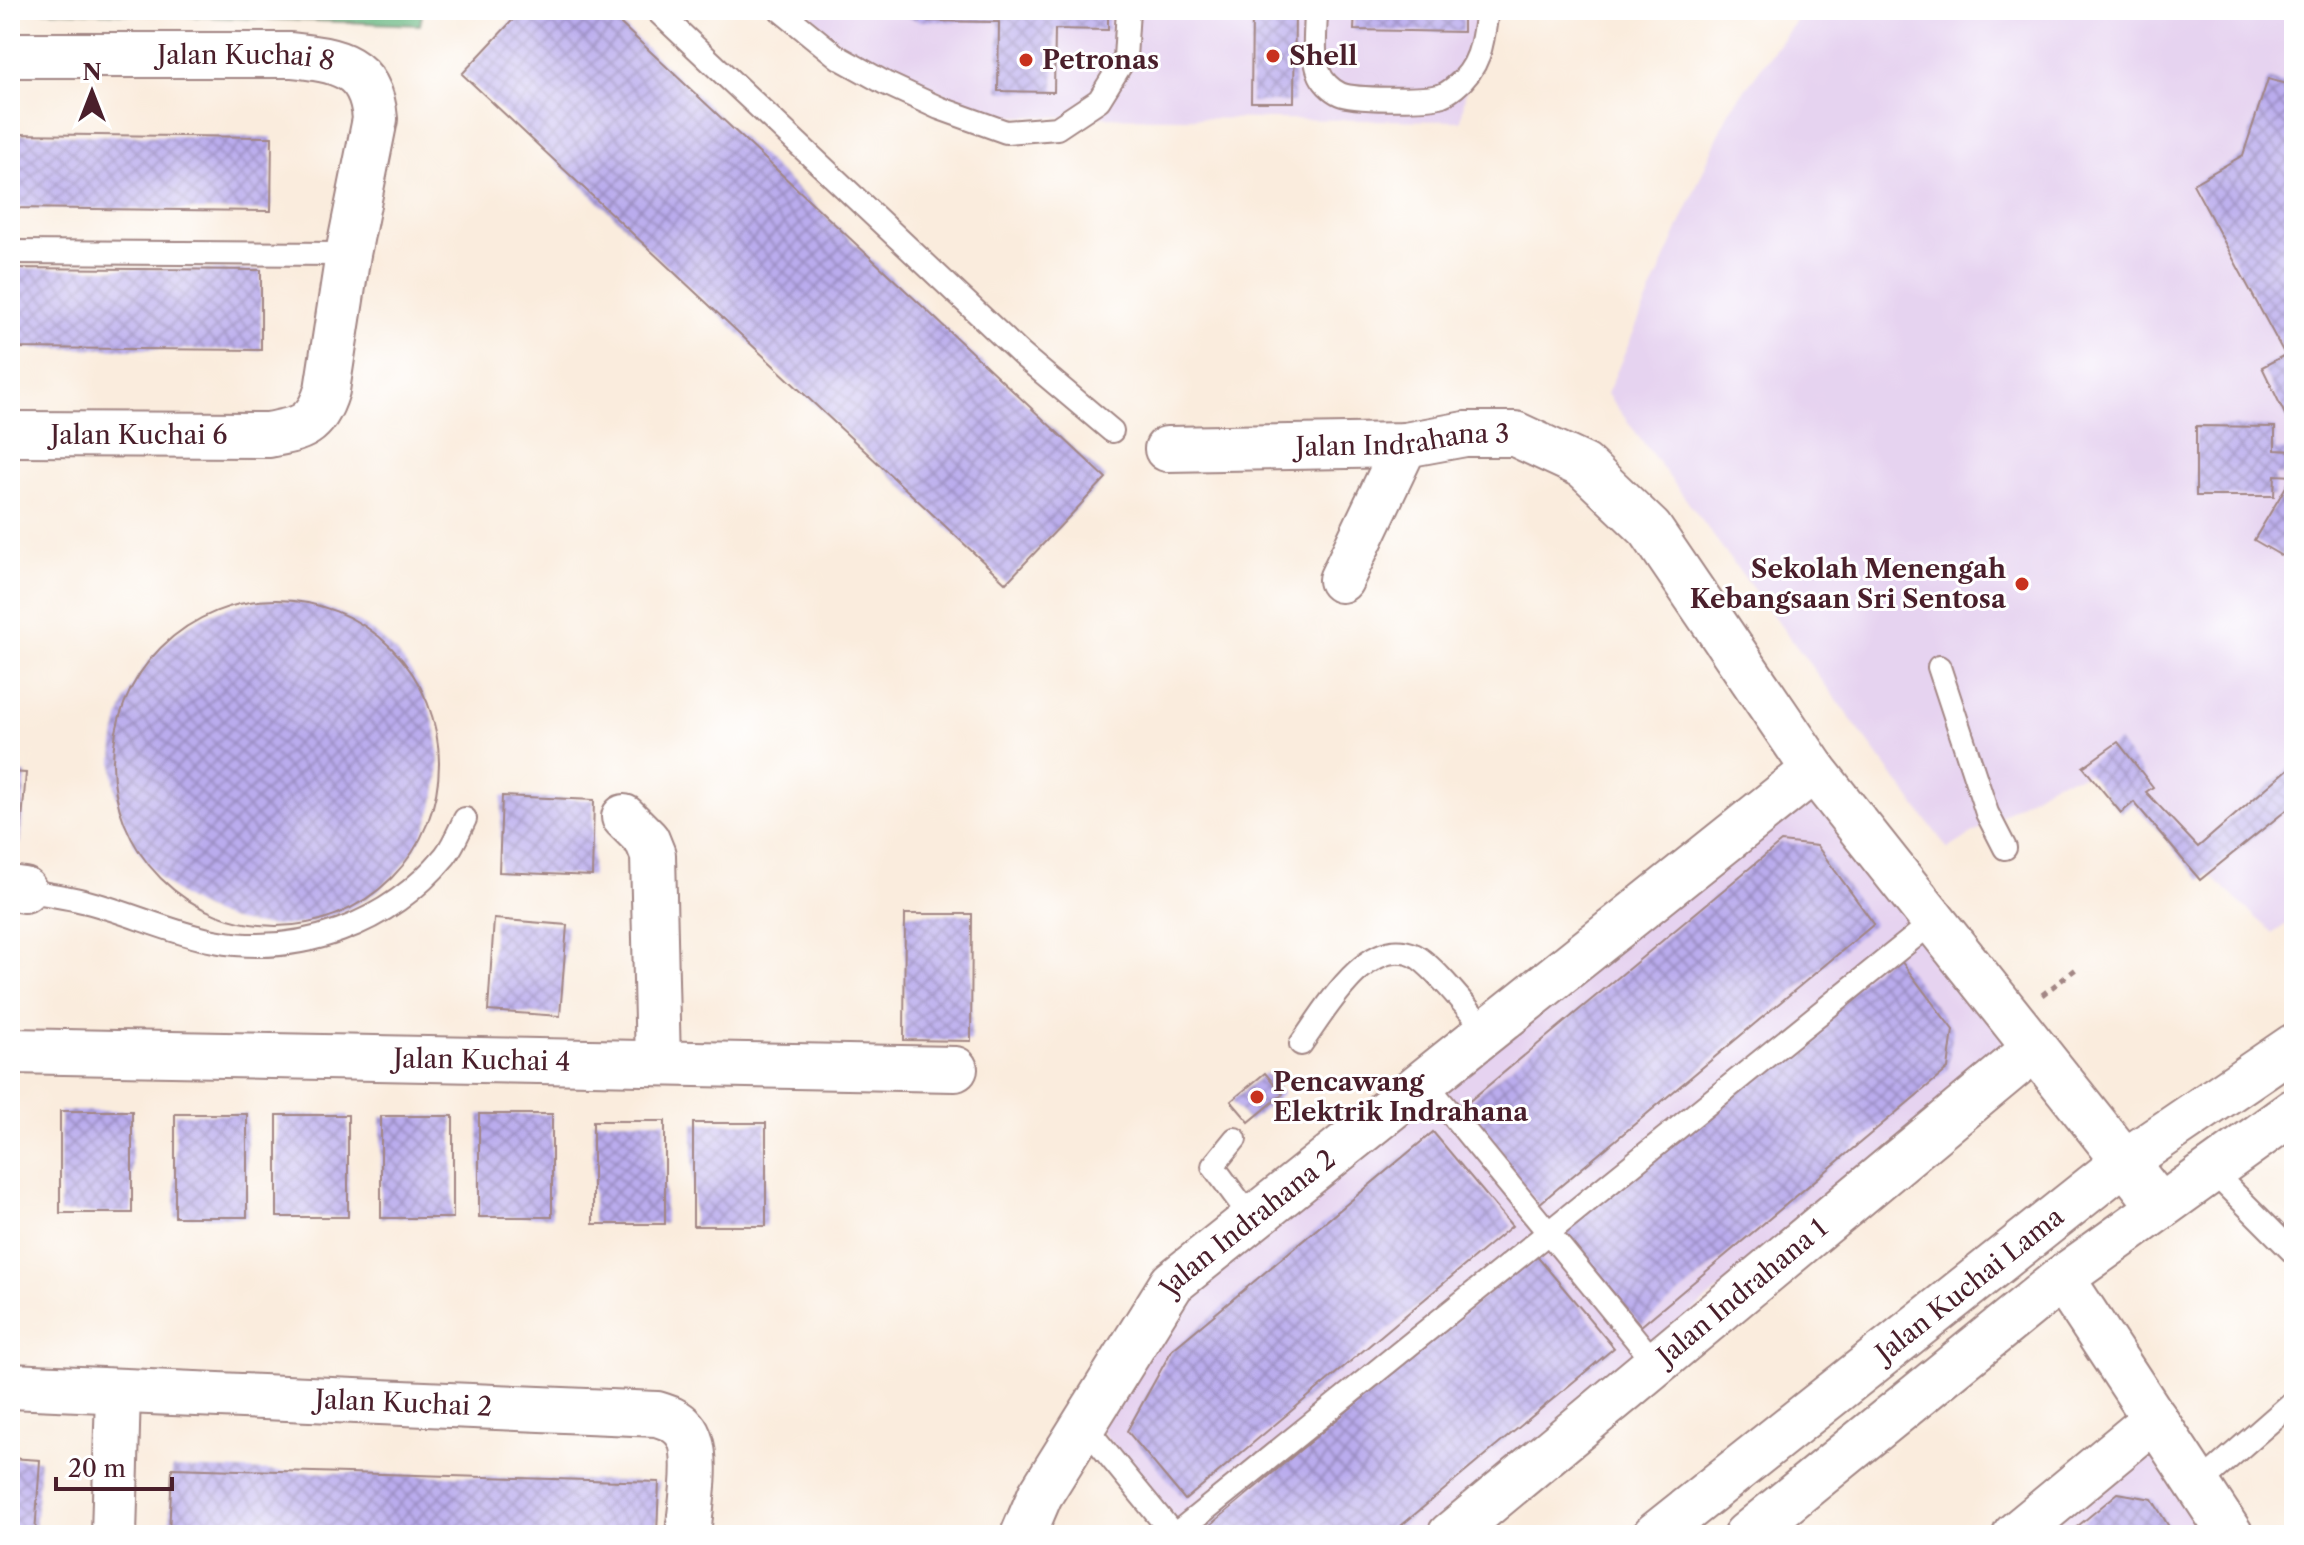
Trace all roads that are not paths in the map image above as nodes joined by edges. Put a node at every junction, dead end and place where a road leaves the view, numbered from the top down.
1 (656, 10) edge
2 (780, 10) edge
3 (1128, 10) edge
4 (1316, 10) edge
5 (1487, 10) edge
6 (10, 55) edge
7 (10, 252) edge
8 (348, 254) junction
9 (1112, 431) dead end
10 (10, 434) edge
11 (1405, 445) junction
12 (1167, 449) dead end
13 (1341, 580) dead end
14 (1939, 667) dead end
15 (1814, 770) junction
16 (624, 817) dead end
17 (465, 819) dead end
18 (2005, 848) dead end
19 (17, 889) edge
20 (1934, 921) junction
21 (1486, 1030) junction
22 (1301, 1044) dead end
23 (2294, 1046) edge
24 (2034, 1049) junction
25 (10, 1051) edge
26 (658, 1063) junction
27 (955, 1069) dead end
28 (1426, 1083) junction
29 (2294, 1111) edge
30 (1235, 1139) dead end
31 (2124, 1162) junction
32 (2210, 1169) junction
33 (2160, 1206) junction
34 (1253, 1220) junction
35 (1549, 1232) junction
36 (2294, 1253) edge
37 (2062, 1278) junction
38 (1656, 1364) junction
39 (10, 1386) edge
40 (118, 1392) junction
41 (2294, 1401) edge
42 (2155, 1419) junction
43 (1083, 1424) junction
44 (2198, 1485) junction
45 (114, 1535) edge
46 (688, 1535) edge
47 (1023, 1535) edge
48 (1174, 1535) edge
49 (1450, 1535) edge
50 (1655, 1535) edge
51 (1746, 1535) edge
52 (2015, 1535) edge
53 (2231, 1535) edge

1 - 9 lane
2 - 3 lane
4 - 5 lane
6 - 8 street, Jalan Kuchai 8
7 - 8 lane
8 - 10 street, Jalan Kuchai 6
11 - 12 street, Jalan Indrahana 3
11 - 13 street
11 - 15 street, Jalan Indrahana 3
14 - 18 lane
15 - 20 street, Jalan Indrahana 3
15 - 21 street, Jalan Indrahana 2
16 - 26 street
17 - 19 lane
20 - 24 street, Jalan Indrahana 3
20 - 35 lane
21 - 22 lane
21 - 28 street, Jalan Indrahana 2
23 - 31 street, Jalan Kuchai Lama
24 - 31 street, Jalan Indrahana 3
24 - 38 street, Jalan Indrahana 1
25 - 26 street, Jalan Kuchai 4
26 - 27 street, Jalan Kuchai 4
28 - 34 street, Jalan Indrahana 2
28 - 35 lane
29 - 32 street, Jalan Kuchai Lama
30 - 34 lane
31 - 33 street, Jalan Indrahana 3
31 - 50 street, Jalan Kuchai Lama
32 - 33 street, Jalan Kuchai Lama
32 - 36 lane
33 - 37 street, Jalan Kuchai Lama
34 - 43 street, Jalan Indrahana 2
35 - 38 lane
35 - 48 lane
37 - 42 street
37 - 51 street, Jalan Kuchai Lama
38 - 49 street, Jalan Indrahana 1
39 - 40 street, Jalan Kuchai 2
40 - 45 street
40 - 46 street, Jalan Kuchai 2
41 - 44 lane
42 - 44 street
42 - 52 street
43 - 47 street, Jalan Indrahana 2
43 - 48 lane
44 - 53 street

